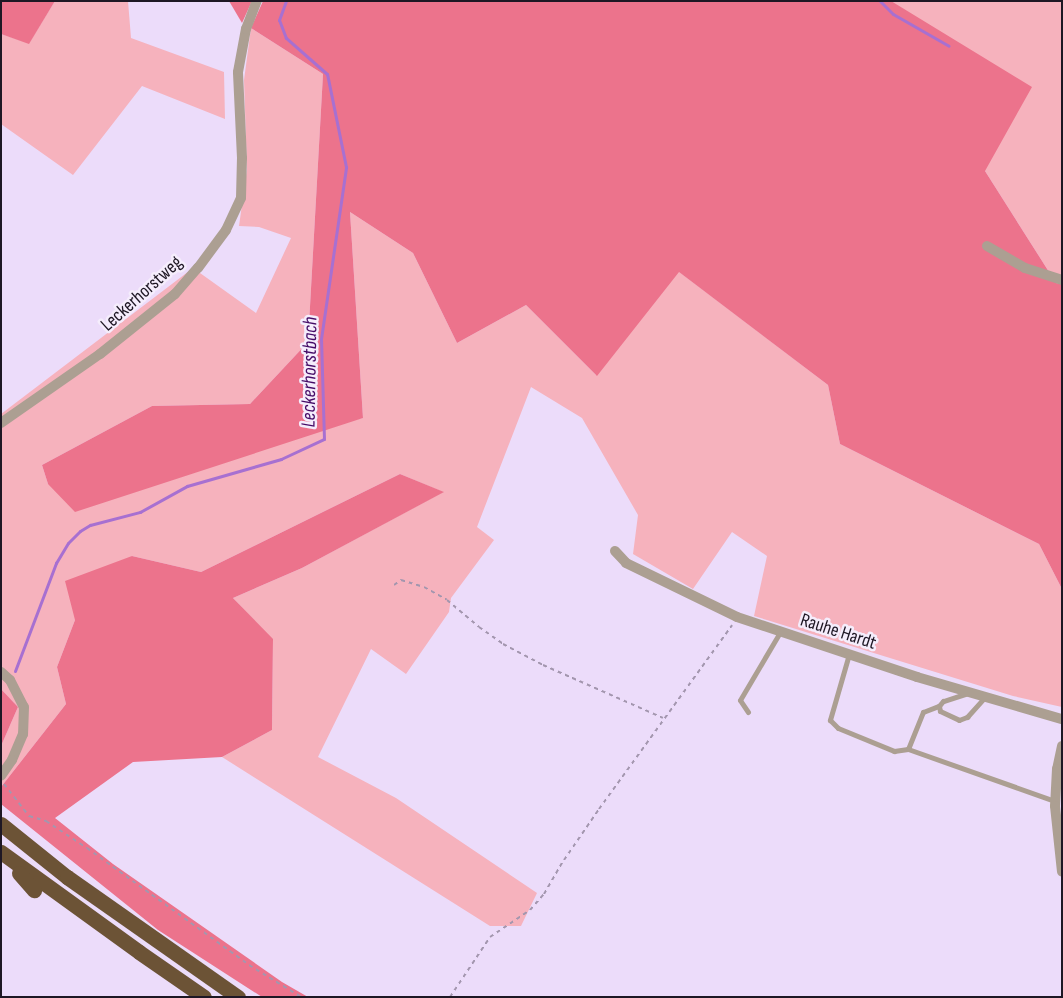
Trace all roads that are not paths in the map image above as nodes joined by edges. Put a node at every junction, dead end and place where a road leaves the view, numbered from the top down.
1 (257, 1) edge
2 (987, 246) dead end
3 (1062, 280) edge
4 (1, 423) edge
5 (614, 551) dead end
6 (780, 631) junction
7 (849, 654) junction
8 (1, 672) edge
9 (971, 692) junction
10 (985, 697) junction
11 (939, 706) junction
12 (748, 712) dead end
13 (1062, 719) edge
14 (1062, 746) edge
15 (908, 748) junction
16 (1, 776) edge
17 (1056, 802) junction
18 (1, 824) edge
19 (1, 853) edge
20 (1062, 872) edge
21 (34, 890) dead end
22 (204, 997) edge
23 (238, 997) edge

1 - 4 street, Leckerhorstweg
2 - 3 street
5 - 6 street, Rauhe Hardt
6 - 7 street, Rauhe Hardt
6 - 12 lane
7 - 9 street, Rauhe Hardt
7 - 15 lane
8 - 16 street
9 - 10 street, Rauhe Hardt
9 - 11 lane
10 - 11 lane
10 - 13 street, Rauhe Hardt
11 - 15 lane
14 - 17 street
15 - 17 lane
17 - 20 street
18 - 23 highway
19 - 21 highway
19 - 22 highway

